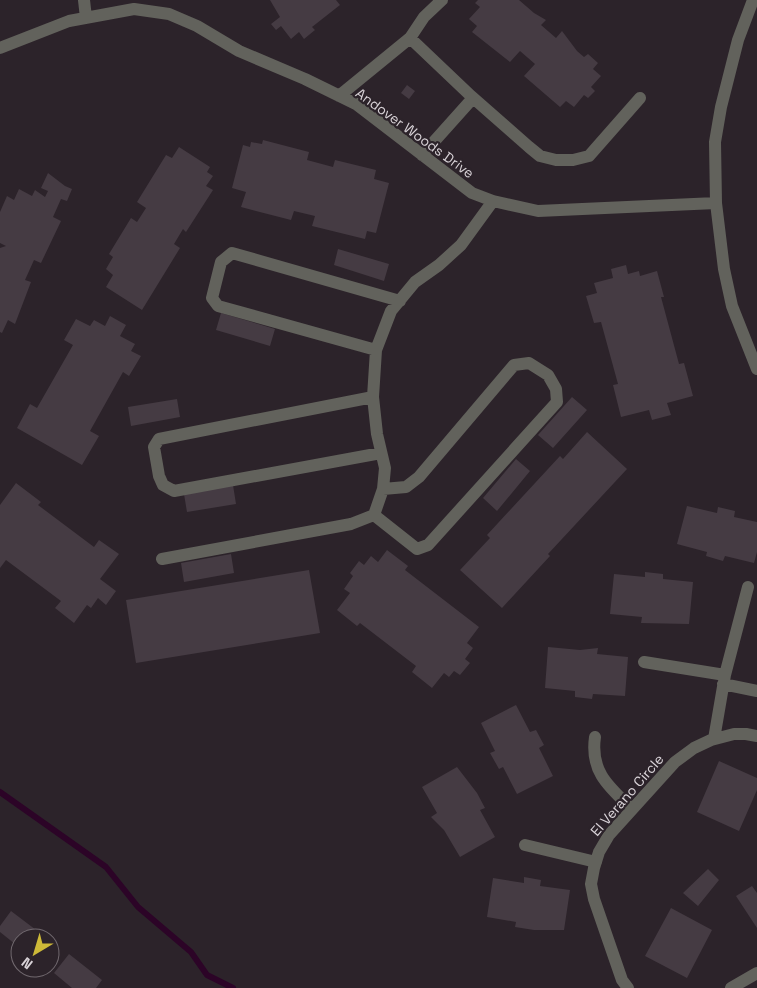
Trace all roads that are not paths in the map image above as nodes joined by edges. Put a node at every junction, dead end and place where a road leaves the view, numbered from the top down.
1 (84, 0) edge
2 (442, 0) edge
3 (753, 0) edge
4 (162, 6) edge
5 (86, 18) junction
6 (410, 38) junction
7 (0, 48) edge
8 (339, 96) junction
9 (473, 98) junction
10 (640, 98) dead end
11 (422, 155) junction
12 (493, 201) junction
13 (716, 203) junction
14 (400, 301) junction
15 (376, 350) junction
16 (757, 369) edge
17 (373, 397) junction
18 (382, 453) junction
19 (383, 489) junction
20 (374, 515) junction
21 (162, 559) dead end
22 (748, 587) dead end
23 (644, 662) dead end
24 (724, 679) junction
25 (757, 691) edge
26 (757, 736) edge
27 (595, 737) dead end
28 (714, 739) junction
29 (632, 809) junction
30 (525, 845) dead end
31 (596, 862) junction
32 (757, 973) edge
33 (628, 988) edge
34 (731, 988) edge

1 - 5 street
2 - 6 street
3 - 13 street
4 - 5 street, Andover Woods Drive
4 - 8 street, Andover Woods Drive
5 - 7 street, Andover Woods Drive
6 - 8 street
6 - 9 street
8 - 11 street, Andover Woods Drive
9 - 10 street
9 - 11 street
11 - 12 street, Andover Woods Drive
12 - 13 street, Andover Woods Drive
12 - 14 street
13 - 16 street
14 - 15 street
14 - 15 street
15 - 17 street
17 - 18 street
17 - 18 street
18 - 19 street
19 - 20 street
19 - 20 street
20 - 21 street
22 - 24 street
23 - 24 street
24 - 25 street
24 - 28 street
26 - 28 street, El Verano Circle
27 - 29 street
28 - 29 street, El Verano Circle
29 - 31 street, El Verano Circle
30 - 31 street
31 - 33 street, El Verano Circle
32 - 34 street

